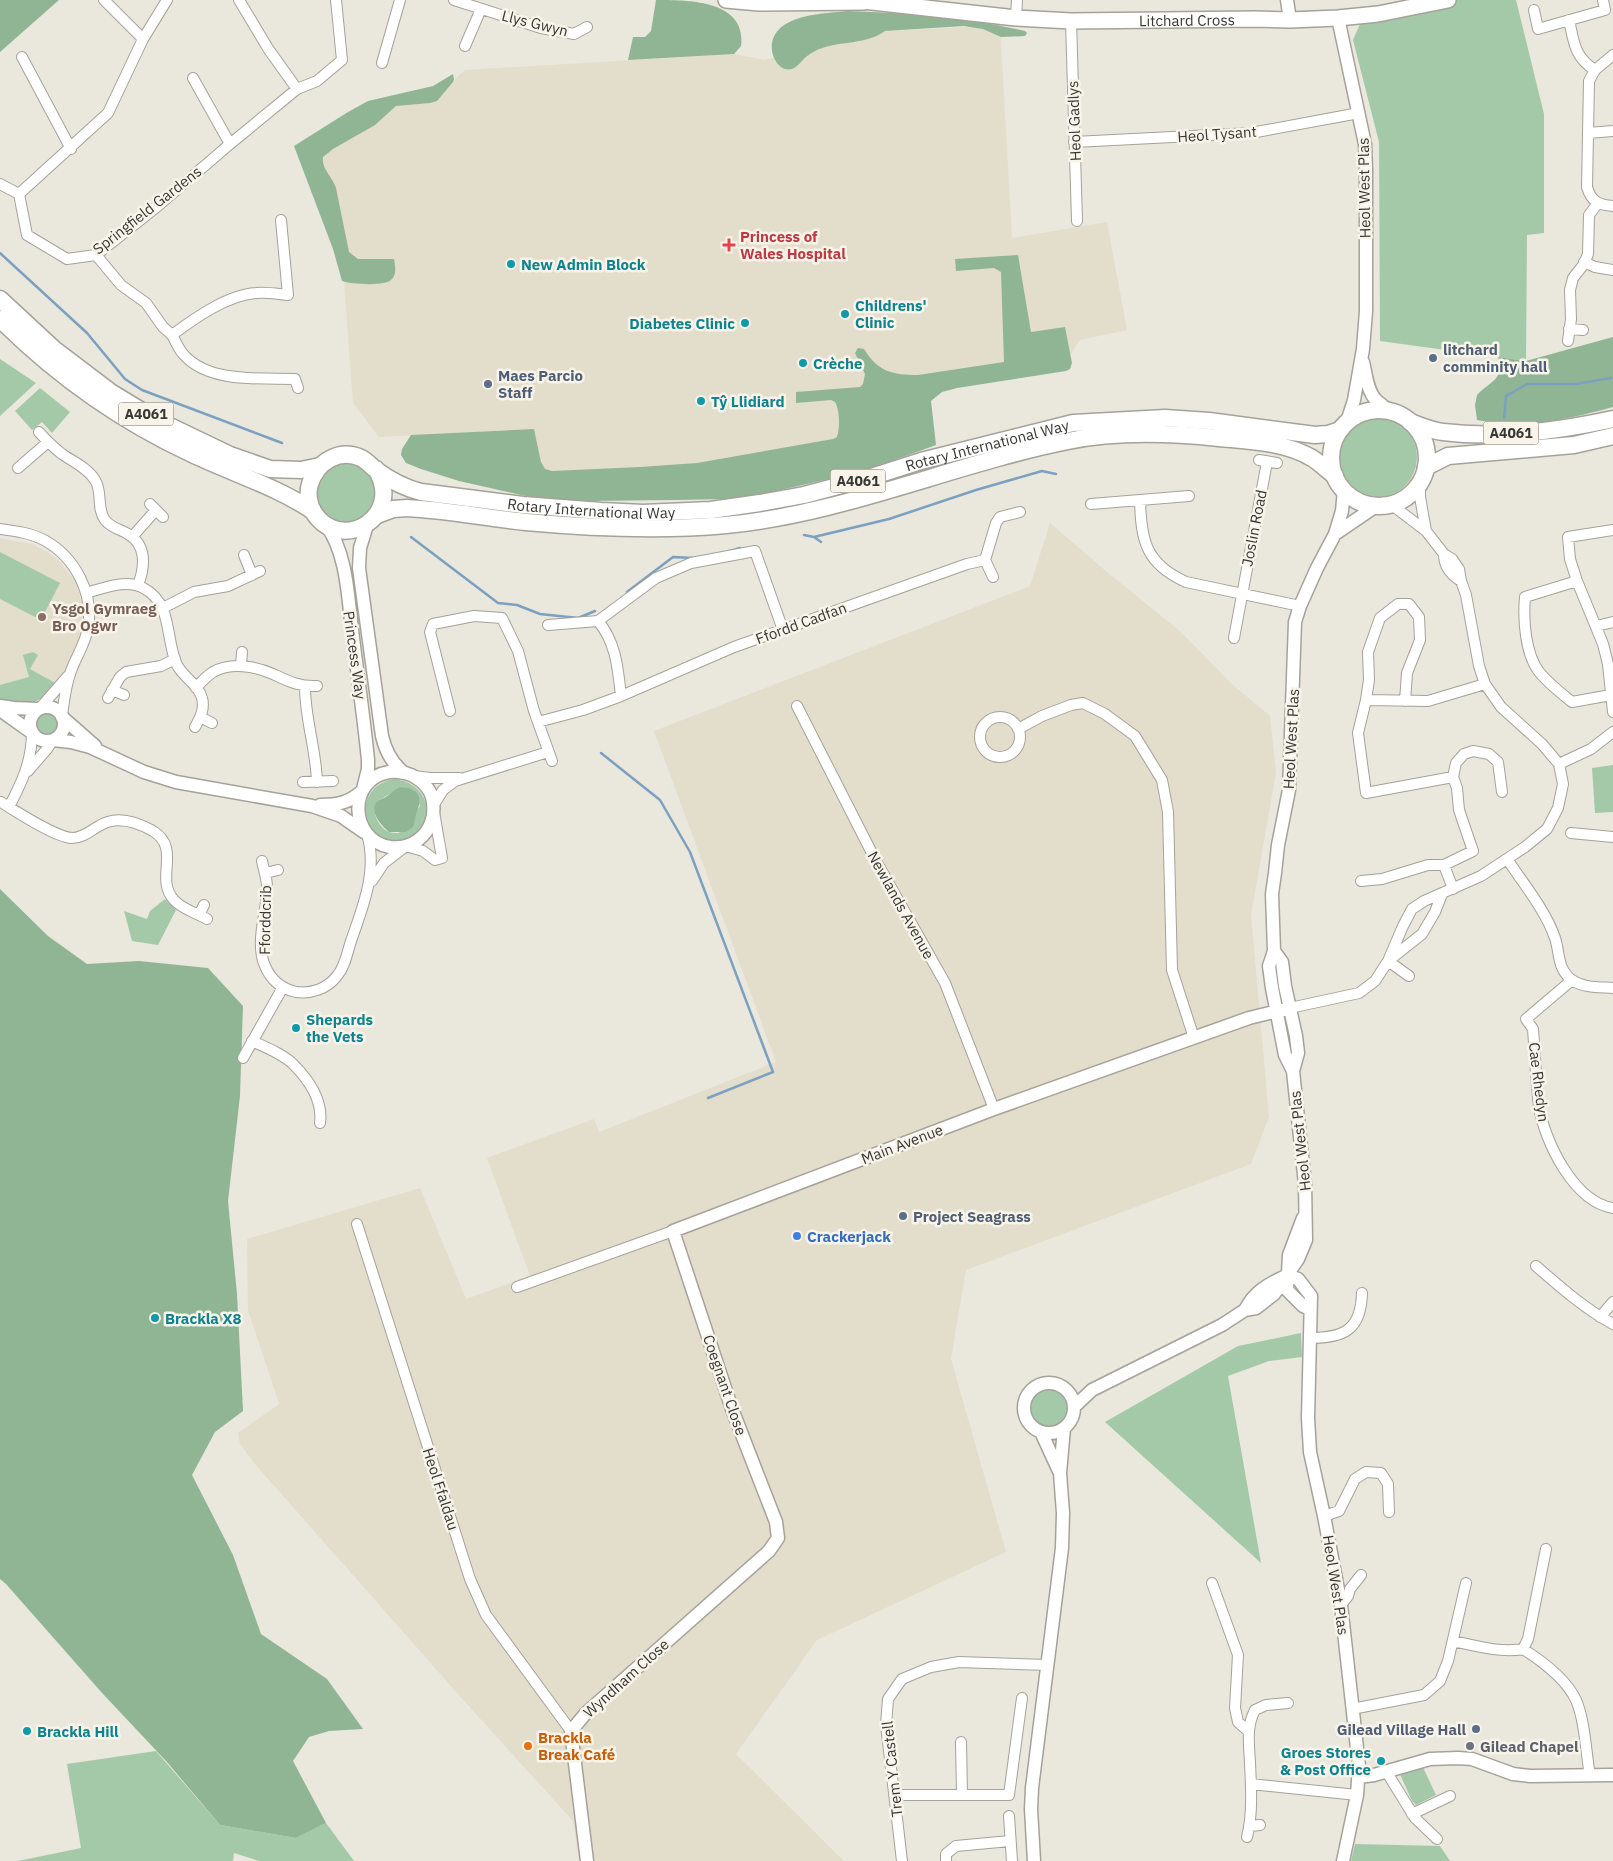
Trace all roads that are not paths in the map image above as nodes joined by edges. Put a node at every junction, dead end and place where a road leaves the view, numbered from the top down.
1 (104, 0) edge
2 (168, 0) edge
3 (239, 0) edge
4 (336, 0) edge
5 (400, 0) edge
6 (454, 0) edge
7 (726, 0) edge
8 (1017, 0) edge
9 (1288, 0) edge
10 (1446, 0) edge
11 (1603, 0) edge
12 (860, 1) edge
13 (481, 8) junction
14 (1534, 10) dead end
15 (1016, 18) junction
16 (1338, 18) junction
17 (1290, 20) junction
18 (1569, 20) junction
19 (1071, 21) junction
20 (587, 27) dead end
21 (143, 38) junction
22 (465, 46) dead end
23 (1613, 55) edge
24 (22, 57) dead end
25 (382, 63) dead end
26 (1595, 70) junction
27 (193, 78) dead end
28 (297, 89) junction
29 (1359, 114) junction
30 (1613, 131) edge
31 (1588, 133) junction
32 (1074, 142) junction
33 (230, 144) junction
34 (71, 149) junction
35 (0, 184) edge
36 (19, 194) junction
37 (1598, 203) junction
38 (1613, 206) edge
39 (281, 220) dead end
40 (1077, 221) dead end
41 (96, 255) junction
42 (1584, 262) junction
43 (1613, 270) edge
44 (0, 299) edge
45 (0, 320) edge
46 (1569, 329) junction
47 (1583, 330) dead end
48 (172, 335) junction
49 (1568, 341) dead end
50 (1362, 360) junction
51 (298, 388) dead end
52 (1393, 412) junction
53 (1613, 419) edge
54 (1410, 422) junction
55 (1344, 426) junction
56 (39, 432) dead end
57 (1613, 436) edge
58 (48, 442) junction
59 (1267, 462) dead end
60 (320, 466) junction
61 (1426, 467) junction
62 (18, 468) dead end
63 (376, 469) junction
64 (1334, 476) junction
65 (1420, 483) junction
66 (1344, 490) junction
67 (1189, 496) dead end
68 (1140, 500) junction
69 (1092, 504) dead end
70 (1384, 505) junction
71 (156, 510) dead end
72 (313, 511) junction
73 (1020, 512) dead end
74 (372, 520) junction
75 (326, 525) junction
76 (0, 529) edge
77 (1613, 530) edge
78 (1426, 531) junction
79 (1335, 534) junction
80 (132, 537) junction
81 (244, 555) dead end
82 (985, 560) junction
83 (993, 577) dead end
84 (1576, 580) junction
85 (138, 585) junction
86 (86, 593) junction
87 (1241, 593) junction
88 (1300, 606) junction
89 (162, 608) junction
90 (598, 620) junction
91 (1613, 622) edge
92 (548, 625) dead end
93 (1596, 626) junction
94 (783, 630) junction
95 (1234, 638) dead end
96 (242, 652) dead end
97 (175, 659) junction
98 (241, 666) junction
99 (70, 673) junction
100 (1485, 684) junction
101 (305, 686) junction
102 (317, 686) dead end
103 (196, 688) junction
104 (1611, 695) junction
105 (124, 696) dead end
106 (621, 696) junction
107 (1366, 700) junction
108 (1405, 701) junction
109 (0, 706) edge
110 (797, 706) dead end
111 (39, 708) junction
112 (0, 710) edge
113 (450, 711) dead end
114 (1613, 712) edge
115 (62, 716) junction
116 (200, 718) junction
117 (538, 722) junction
118 (212, 723) dead end
119 (195, 727) dead end
120 (1018, 729) junction
121 (1613, 732) edge
122 (32, 733) junction
123 (53, 741) junction
124 (101, 751) junction
125 (1559, 764) junction
126 (25, 774) junction
127 (408, 774) junction
128 (1453, 777) junction
129 (462, 778) junction
130 (333, 781) dead end
131 (303, 782) dead end
132 (317, 782) junction
133 (363, 790) junction
134 (1502, 792) dead end
135 (5, 805) edge
136 (312, 806) junction
137 (434, 809) junction
138 (1571, 832) dead end
139 (366, 833) junction
140 (1613, 837) edge
141 (406, 846) junction
142 (1507, 859) junction
143 (262, 861) dead end
144 (1444, 865) junction
145 (278, 870) dead end
146 (265, 873) junction
147 (1361, 880) dead end
148 (368, 889) junction
149 (1454, 889) junction
150 (1442, 894) junction
151 (204, 905) dead end
152 (1274, 951) junction
153 (1388, 961) junction
154 (1410, 976) dead end
155 (1572, 980) junction
156 (283, 987) junction
157 (1613, 988) edge
158 (1290, 1008) junction
159 (1277, 1011) junction
160 (1194, 1038) junction
161 (252, 1041) junction
162 (243, 1058) dead end
163 (1293, 1071) junction
164 (994, 1109) junction
165 (320, 1123) dead end
166 (1613, 1208) edge
167 (357, 1224) dead end
168 (673, 1232) junction
169 (1536, 1266) dead end
170 (1286, 1275) junction
171 (517, 1287) dead end
172 (1362, 1293) dead end
173 (1613, 1302) edge
174 (1600, 1317) junction
175 (1613, 1324) edge
176 (1310, 1338) junction
177 (1064, 1389) junction
178 (1092, 1390) junction
179 (1074, 1407) junction
180 (1064, 1428) junction
181 (1041, 1432) junction
182 (1060, 1473) junction
183 (1389, 1512) dead end
184 (1324, 1516) junction
185 (778, 1538) joint
186 (1546, 1549) dead end
187 (1361, 1575) dead end
188 (1212, 1583) dead end
189 (1464, 1583) dead end
190 (1341, 1605) junction
191 (1453, 1641) junction
192 (1523, 1649) junction
193 (1048, 1666) junction
194 (1022, 1698) dead end
195 (1288, 1703) dead end
196 (1352, 1709) junction
197 (571, 1730) junction
198 (1248, 1731) junction
199 (961, 1742) dead end
200 (1386, 1771) junction
201 (1613, 1775) edge
202 (1359, 1776) junction
203 (1590, 1776) junction
204 (1251, 1784) junction
205 (962, 1794) junction
206 (894, 1795) junction
207 (1357, 1795) junction
208 (1450, 1796) dead end
209 (1412, 1814) junction
210 (1010, 1816) dead end
211 (1247, 1837) dead end
212 (1437, 1839) dead end
213 (1010, 1841) junction
214 (587, 1861) edge
215 (902, 1861) edge
216 (946, 1861) edge
217 (1012, 1861) edge
218 (1034, 1861) edge
219 (1344, 1861) edge

1 - 21 street
2 - 21 street
3 - 28 street
4 - 28 street, Springfield Gardens
5 - 25 street
6 - 13 street, Llys Gwyn
7 - 12 main road, Litchard Cross
8 - 15 street
9 - 17 street
10 - 16 main road, Litchard Cross
11 - 18 street
12 - 15 main road, Litchard Cross
13 - 20 street, Llys Gwyn
13 - 22 street, Llys Gwyn
14 - 18 street
15 - 19 main road, Litchard Cross
16 - 17 main road, Litchard Cross
16 - 29 street, Heol West Plas
17 - 19 main road, Litchard Cross
18 - 26 street
19 - 32 street, Heol Gadlys
21 - 34 street
23 - 26 street
24 - 34 street
26 - 31 street
27 - 33 street
28 - 33 street, Springfield Gardens
29 - 32 street, Heol Tysant
29 - 50 street, Heol West Plas
30 - 31 street
31 - 37 street
32 - 40 street, Heol Gadlys
33 - 41 street, Springfield Gardens
34 - 36 street
35 - 36 street
36 - 41 street, Springfield Gardens
37 - 38 street
37 - 42 street
39 - 48 street
41 - 48 street
42 - 43 street
42 - 46 street
44 - 60 main road, A4061
45 - 72 main road, A4061
46 - 47 street
46 - 49 street
48 - 51 street
50 - 52 street, Heol West Plas
50 - 55 street, Heol West Plas
52 - 54 main road
52 - 55 main road
53 - 54 main road, A4061
54 - 61 main road
55 - 63 main road, Rotary International Way / A4061
55 - 64 main road
56 - 58 street
57 - 61 main road, A4061
58 - 62 street
58 - 80 street
59 - 87 street, Joslin Road
60 - 63 main road, A4061
60 - 72 main road
61 - 65 main road
63 - 74 main road
64 - 66 main road
64 - 74 main road, Rotary International Way / A4061
65 - 70 main road
65 - 78 street
66 - 70 main road
66 - 79 street, Heol West Plas
67 - 68 street
68 - 69 street
68 - 87 street
70 - 78 street
70 - 79 street, Heol West Plas
71 - 80 street
72 - 75 main road, A4061
73 - 82 street
74 - 75 main road, A4061
74 - 127 street, Princess Way
75 - 133 street, Princess Way
76 - 86 street
77 - 84 street
78 - 100 street
79 - 88 street, Heol West Plas
80 - 85 street
81 - 89 street
82 - 83 street
82 - 94 street, Ffordd Cadfan
84 - 93 street
84 - 104 street
85 - 86 street
85 - 89 street
86 - 99 street
87 - 88 street
87 - 95 street, Joslin Road
88 - 152 street, Heol West Plas
89 - 97 street
90 - 92 street
90 - 94 street
90 - 106 street
91 - 93 street
93 - 104 street
94 - 106 street, Ffordd Cadfan
96 - 98 street
97 - 103 street
97 - 105 street
98 - 101 street
98 - 103 street
99 - 111 street
99 - 115 street
100 - 108 street
100 - 125 street
101 - 102 street
101 - 132 street
103 - 116 street
104 - 114 street
106 - 117 street, Ffordd Cadfan
107 - 108 street
107 - 108 street
107 - 128 street
109 - 111 street
110 - 164 street, Newlands Avenue
111 - 115 street
111 - 122 street
112 - 122 street
113 - 117 street
115 - 123 street
115 - 124 street
116 - 118 street
116 - 119 street
117 - 129 street
120 - 120 street
120 - 160 street
121 - 125 street
122 - 123 street
122 - 126 street
123 - 124 street
123 - 126 street
124 - 136 street
125 - 142 street
126 - 135 street
127 - 129 street
127 - 133 street
127 - 137 street, Princess Way
128 - 134 street
128 - 144 street
129 - 137 street
130 - 132 street
131 - 132 street
133 - 136 street
133 - 139 street, Princess Way
135 - 151 street
136 - 139 street
137 - 141 street
137 - 141 street
138 - 140 street
139 - 141 street
139 - 148 street
141 - 148 street
142 - 149 street
142 - 155 street
143 - 146 street, Fforddcrib
144 - 147 street
144 - 149 street
145 - 146 street, Fforddcrib
146 - 156 street, Fforddcrib
148 - 156 street
149 - 150 street
150 - 153 street
150 - 153 street
152 - 158 street, Heol West Plas
152 - 159 street, Heol West Plas
153 - 154 street
153 - 158 street
155 - 157 street
155 - 166 street, Cae Rhedyn
156 - 161 street
158 - 159 street, Main Avenue
158 - 163 street, Heol West Plas
159 - 160 street, Main Avenue
159 - 163 street, Heol West Plas
160 - 164 street, Main Avenue
161 - 162 street
161 - 165 street
163 - 170 street, Heol West Plas
164 - 168 street, Main Avenue
167 - 197 street, Heol Ffaldau
168 - 171 street, Main Avenue
168 - 185 street, Coegnant Close
169 - 174 street
170 - 176 street, Heol West Plas
170 - 178 street
172 - 176 street
173 - 174 street
174 - 175 street
176 - 184 street, Heol West Plas
177 - 178 street
177 - 179 street
177 - 181 street
178 - 179 street
179 - 180 street
180 - 181 street
180 - 182 street
181 - 182 street
182 - 193 street
183 - 184 street
184 - 190 street, Heol West Plas
185 - 197 street, Wyndham Close
186 - 192 street
187 - 190 street
188 - 198 street
189 - 191 street
190 - 196 street, Heol West Plas
191 - 192 street
191 - 196 street
192 - 203 street
193 - 206 street, Trem Y Castell
193 - 218 street
194 - 205 street
195 - 198 street
196 - 202 street, Heol West Plas
197 - 214 street, Wyndham Close
198 - 204 street
199 - 205 street
200 - 202 street
200 - 203 street
200 - 209 street
201 - 203 street
202 - 207 street, Heol West Plas
204 - 207 street
204 - 211 street
205 - 206 street
206 - 215 street, Trem Y Castell
207 - 219 street, Heol West Plas
208 - 209 street
209 - 212 street
210 - 213 street
213 - 216 street
213 - 217 street

